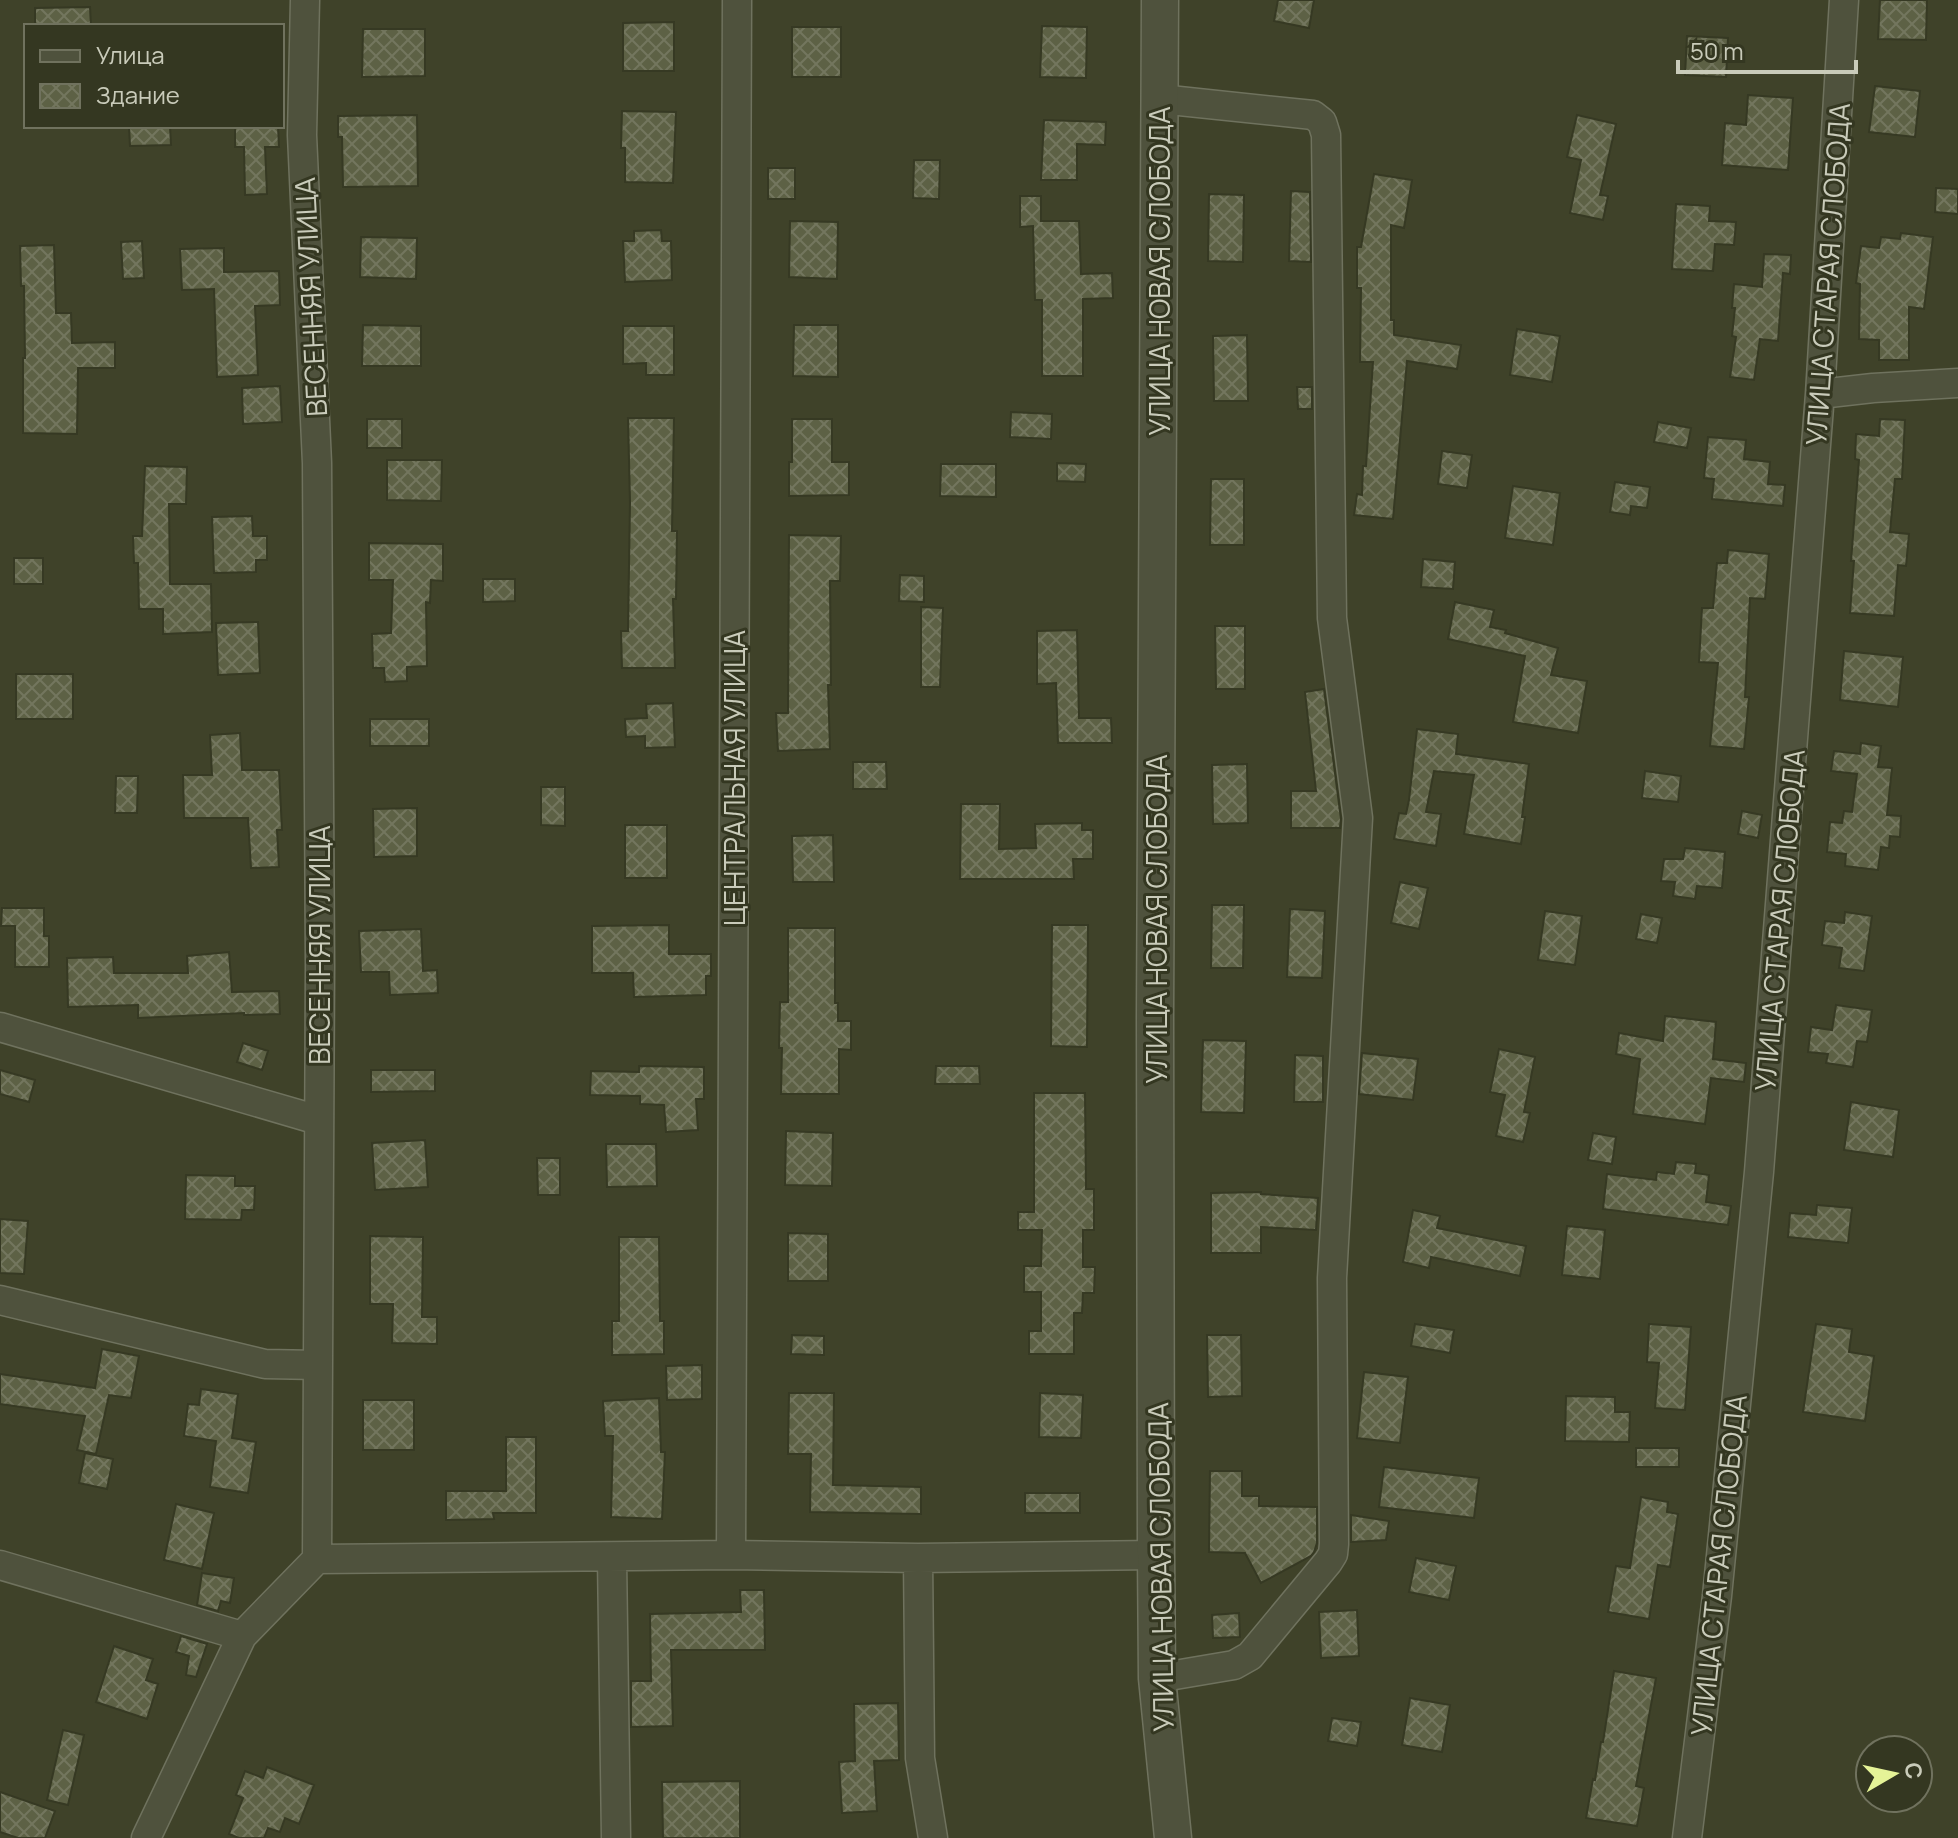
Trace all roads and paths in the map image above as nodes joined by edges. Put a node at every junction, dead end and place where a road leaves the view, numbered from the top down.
1 (305, 0) edge
2 (737, 0) edge
3 (1160, 0) edge
4 (1844, 0) edge
5 (1160, 99) junction
6 (1958, 383) edge
7 (1820, 394) junction
8 (0, 1027) edge
9 (318, 1120) junction
10 (0, 1300) edge
11 (318, 1365) junction
12 (731, 1555) junction
13 (1156, 1555) junction
14 (612, 1558) junction
15 (918, 1558) junction
16 (317, 1559) junction
17 (0, 1565) edge
18 (242, 1636) junction
19 (1157, 1678) junction
20 (146, 1838) edge
21 (616, 1838) edge
22 (933, 1838) edge
23 (1173, 1838) edge
24 (1687, 1838) edge

1 - 9 street, ВЕСЕННЯЯ УЛИЦА
2 - 12 street, ЦЕНТРАЛЬНАЯ УЛИЦА
3 - 5 street, УЛИЦА НОВАЯ СЛОБОДА
4 - 7 street, УЛИЦА СТАРАЯ СЛОБОДА
5 - 13 street, УЛИЦА НОВАЯ СЛОБОДА
5 - 19 street
6 - 7 street
7 - 24 street, УЛИЦА СТАРАЯ СЛОБОДА
8 - 9 street
9 - 11 street, ВЕСЕННЯЯ УЛИЦА
10 - 11 street
11 - 16 street, ВЕСЕННЯЯ УЛИЦА
12 - 14 street
12 - 15 street
13 - 15 street
13 - 19 street, УЛИЦА НОВАЯ СЛОБОДА
14 - 16 street
14 - 21 street
15 - 22 street
16 - 18 street
17 - 18 street
18 - 20 street
19 - 23 street, УЛИЦА НОВАЯ СЛОБОДА

